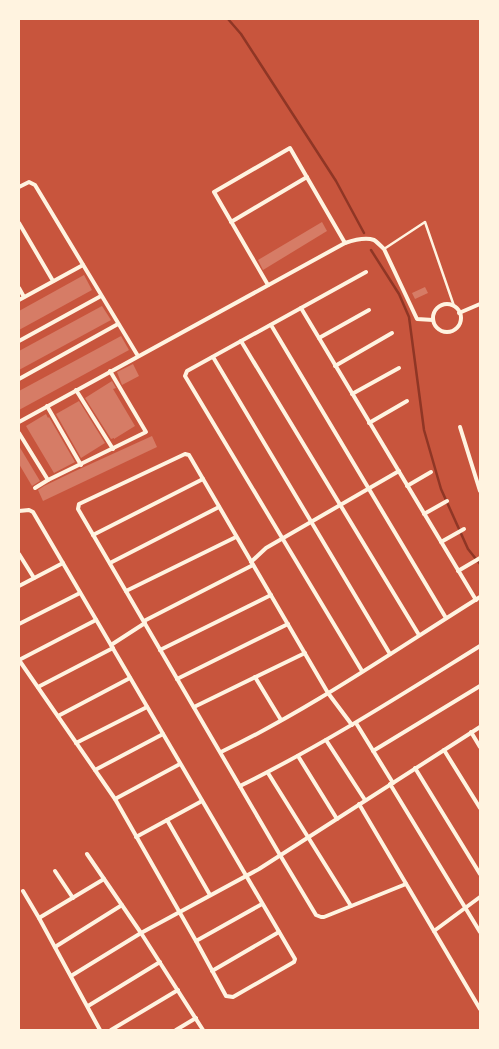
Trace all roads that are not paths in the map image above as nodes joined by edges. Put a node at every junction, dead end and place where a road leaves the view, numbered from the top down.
1 (307, 177) junction
2 (19, 187) edge
3 (231, 222) junction
4 (19, 223) edge
5 (345, 242) junction
6 (384, 249) junction
7 (83, 265) junction
8 (366, 272) dead end
9 (53, 281) junction
10 (268, 285) junction
11 (19, 288) edge
12 (101, 296) junction
13 (24, 297) junction
14 (19, 300) edge
15 (480, 304) edge
16 (454, 306) junction
17 (301, 308) junction
18 (369, 310) dead end
19 (459, 313) junction
20 (433, 320) junction
21 (118, 324) junction
22 (271, 325) junction
23 (392, 334) dead end
24 (319, 338) junction
25 (19, 341) edge
26 (241, 341) junction
27 (138, 356) junction
28 (213, 357) junction
29 (335, 366) junction
30 (399, 368) dead end
31 (110, 371) junction
32 (19, 379) edge
33 (76, 390) junction
34 (352, 394) junction
35 (407, 402) dead end
36 (48, 406) junction
37 (19, 422) edge
38 (369, 422) junction
39 (460, 427) dead end
40 (19, 433) edge
41 (113, 449) junction
42 (81, 465) junction
43 (399, 471) junction
44 (431, 472) dead end
45 (48, 480) junction
46 (203, 480) junction
47 (407, 486) junction
48 (35, 488) dead end
49 (369, 489) junction
50 (480, 491) edge
51 (448, 500) dead end
52 (340, 505) junction
53 (219, 507) junction
54 (19, 511) edge
55 (424, 514) junction
56 (311, 522) junction
57 (464, 529) dead end
58 (93, 535) junction
59 (236, 537) junction
60 (283, 538) junction
61 (441, 542) junction
62 (19, 554) edge
63 (480, 558) edge
64 (63, 563) junction
65 (110, 563) junction
66 (252, 563) junction
67 (458, 571) junction
68 (34, 578) junction
69 (19, 586) edge
70 (126, 591) junction
71 (80, 593) junction
72 (271, 595) junction
73 (480, 597) edge
74 (476, 600) junction
75 (446, 618) junction
76 (96, 620) junction
77 (144, 622) junction
78 (19, 624) edge
79 (288, 624) junction
80 (419, 635) junction
81 (112, 646) junction
82 (480, 646) edge
83 (160, 650) junction
84 (305, 653) junction
85 (390, 654) junction
86 (19, 660) edge
87 (362, 671) junction
88 (255, 677) junction
89 (130, 678) junction
90 (178, 679) junction
91 (480, 686) edge
92 (38, 687) junction
93 (328, 693) junction
94 (147, 707) junction
95 (194, 707) junction
96 (58, 716) junction
97 (281, 720) junction
98 (354, 724) junction
99 (480, 727) edge
100 (471, 732) junction
101 (163, 734) junction
102 (326, 740) junction
103 (76, 744) junction
104 (480, 747) edge
105 (444, 750) junction
106 (373, 751) junction
107 (221, 752) junction
108 (298, 756) junction
109 (180, 764) junction
110 (415, 768) junction
111 (95, 770) junction
112 (268, 773) junction
113 (392, 784) junction
114 (240, 786) junction
115 (115, 799) junction
116 (365, 800) junction
117 (202, 801) junction
118 (359, 804) junction
119 (480, 808) edge
120 (337, 819) junction
121 (167, 820) junction
122 (136, 837) junction
123 (307, 838) junction
124 (87, 854) dead end
125 (280, 855) junction
126 (55, 871) dead end
127 (480, 874) edge
128 (246, 876) junction
129 (104, 879) junction
130 (406, 884) junction
131 (23, 891) dead end
132 (210, 895) junction
133 (480, 897) edge
134 (73, 898) junction
135 (262, 904) junction
136 (122, 905) junction
137 (351, 906) junction
138 (466, 907) junction
139 (178, 912) junction
140 (40, 918) junction
141 (434, 931) junction
142 (279, 932) junction
143 (480, 932) edge
144 (141, 933) junction
145 (196, 941) junction
146 (56, 947) junction
147 (160, 962) junction
148 (212, 971) junction
149 (71, 976) junction
150 (178, 990) junction
151 (88, 1006) junction
152 (480, 1010) edge
153 (196, 1018) junction
154 (100, 1030) edge
155 (112, 1030) edge
156 (176, 1030) edge
157 (203, 1030) edge

1 - 3 street
1 - 3 street
1 - 5 street
2 - 7 street
3 - 10 street
4 - 9 street
5 - 6 street
5 - 10 street
6 - 16 lane
6 - 20 street
7 - 9 street
7 - 12 street
8 - 17 street
9 - 13 street
10 - 27 street
11 - 13 street
12 - 21 street
12 - 25 street
13 - 14 street
15 - 19 street
16 - 19 street
16 - 20 street
17 - 22 street
17 - 24 street
18 - 24 street
19 - 20 street
21 - 27 street
21 - 32 street
22 - 26 street
22 - 49 street
23 - 29 street
24 - 29 street
26 - 28 street
26 - 52 street
27 - 31 street
28 - 56 street
28 - 60 street
29 - 34 street
30 - 34 street
31 - 33 street
31 - 41 street
33 - 36 street
33 - 41 street
34 - 38 street
35 - 38 street
36 - 37 street
36 - 42 street
38 - 43 street
39 - 50 street
40 - 45 street
41 - 42 street
42 - 45 street
43 - 47 street
43 - 49 street
44 - 47 street
45 - 48 street
46 - 53 street
46 - 58 street
46 - 58 street
47 - 55 street
49 - 52 street
49 - 75 street
51 - 55 street
52 - 56 street
52 - 80 street
53 - 59 street
53 - 65 street
54 - 64 street
55 - 61 street
56 - 60 street
56 - 85 street
57 - 61 street
58 - 65 street
59 - 66 street
59 - 70 street
60 - 66 street
60 - 87 street
61 - 67 street
62 - 68 street
63 - 67 street
64 - 68 street
64 - 71 street
65 - 70 street
66 - 72 street
66 - 77 street
67 - 74 street
68 - 69 street
70 - 77 street
71 - 76 street
71 - 78 street
72 - 79 street
72 - 83 street
73 - 74 street
74 - 75 street
75 - 80 street
76 - 81 street
76 - 86 street
77 - 81 street
77 - 83 street
79 - 84 street
79 - 90 street
80 - 85 street
81 - 89 street
81 - 92 street
82 - 98 street
83 - 90 street
84 - 88 street
84 - 93 street
85 - 87 street
86 - 92 street
87 - 93 street
88 - 95 street
88 - 97 street
89 - 94 street
89 - 96 street
90 - 95 street
91 - 106 street
92 - 96 street
93 - 97 street
93 - 98 street
94 - 101 street
94 - 103 street
95 - 107 street
96 - 103 street
97 - 107 street
98 - 102 street
98 - 106 street
99 - 100 street
100 - 104 street
100 - 105 street
101 - 109 street
101 - 111 street
102 - 108 street
102 - 116 street
103 - 111 street
105 - 110 street
105 - 119 street
106 - 113 street
107 - 114 street
108 - 112 street
108 - 120 street
109 - 115 street
109 - 117 street
110 - 113 street
110 - 127 street
111 - 115 street
112 - 114 street
112 - 123 street
113 - 116 street
113 - 138 street
114 - 125 street
115 - 122 street
116 - 118 street
117 - 121 street
117 - 128 street
118 - 120 street
118 - 130 street
120 - 123 street
121 - 122 street
121 - 132 street
122 - 139 street
123 - 125 street
123 - 137 street
124 - 129 street
125 - 128 street
125 - 137 street
126 - 134 street
128 - 132 street
128 - 135 street
129 - 134 street
129 - 136 street
130 - 137 street
130 - 141 street
131 - 140 street
132 - 139 street
133 - 138 street
134 - 140 street
135 - 142 street
135 - 145 street
136 - 144 street
136 - 146 street
138 - 141 street
138 - 143 street
139 - 144 street
139 - 145 street
140 - 146 street
141 - 152 street
142 - 148 street
142 - 148 street
144 - 147 street
144 - 149 street
145 - 148 street
146 - 149 street
147 - 150 street
147 - 151 street
149 - 151 street
150 - 153 street
150 - 155 street
151 - 154 street
153 - 156 street
153 - 157 street

